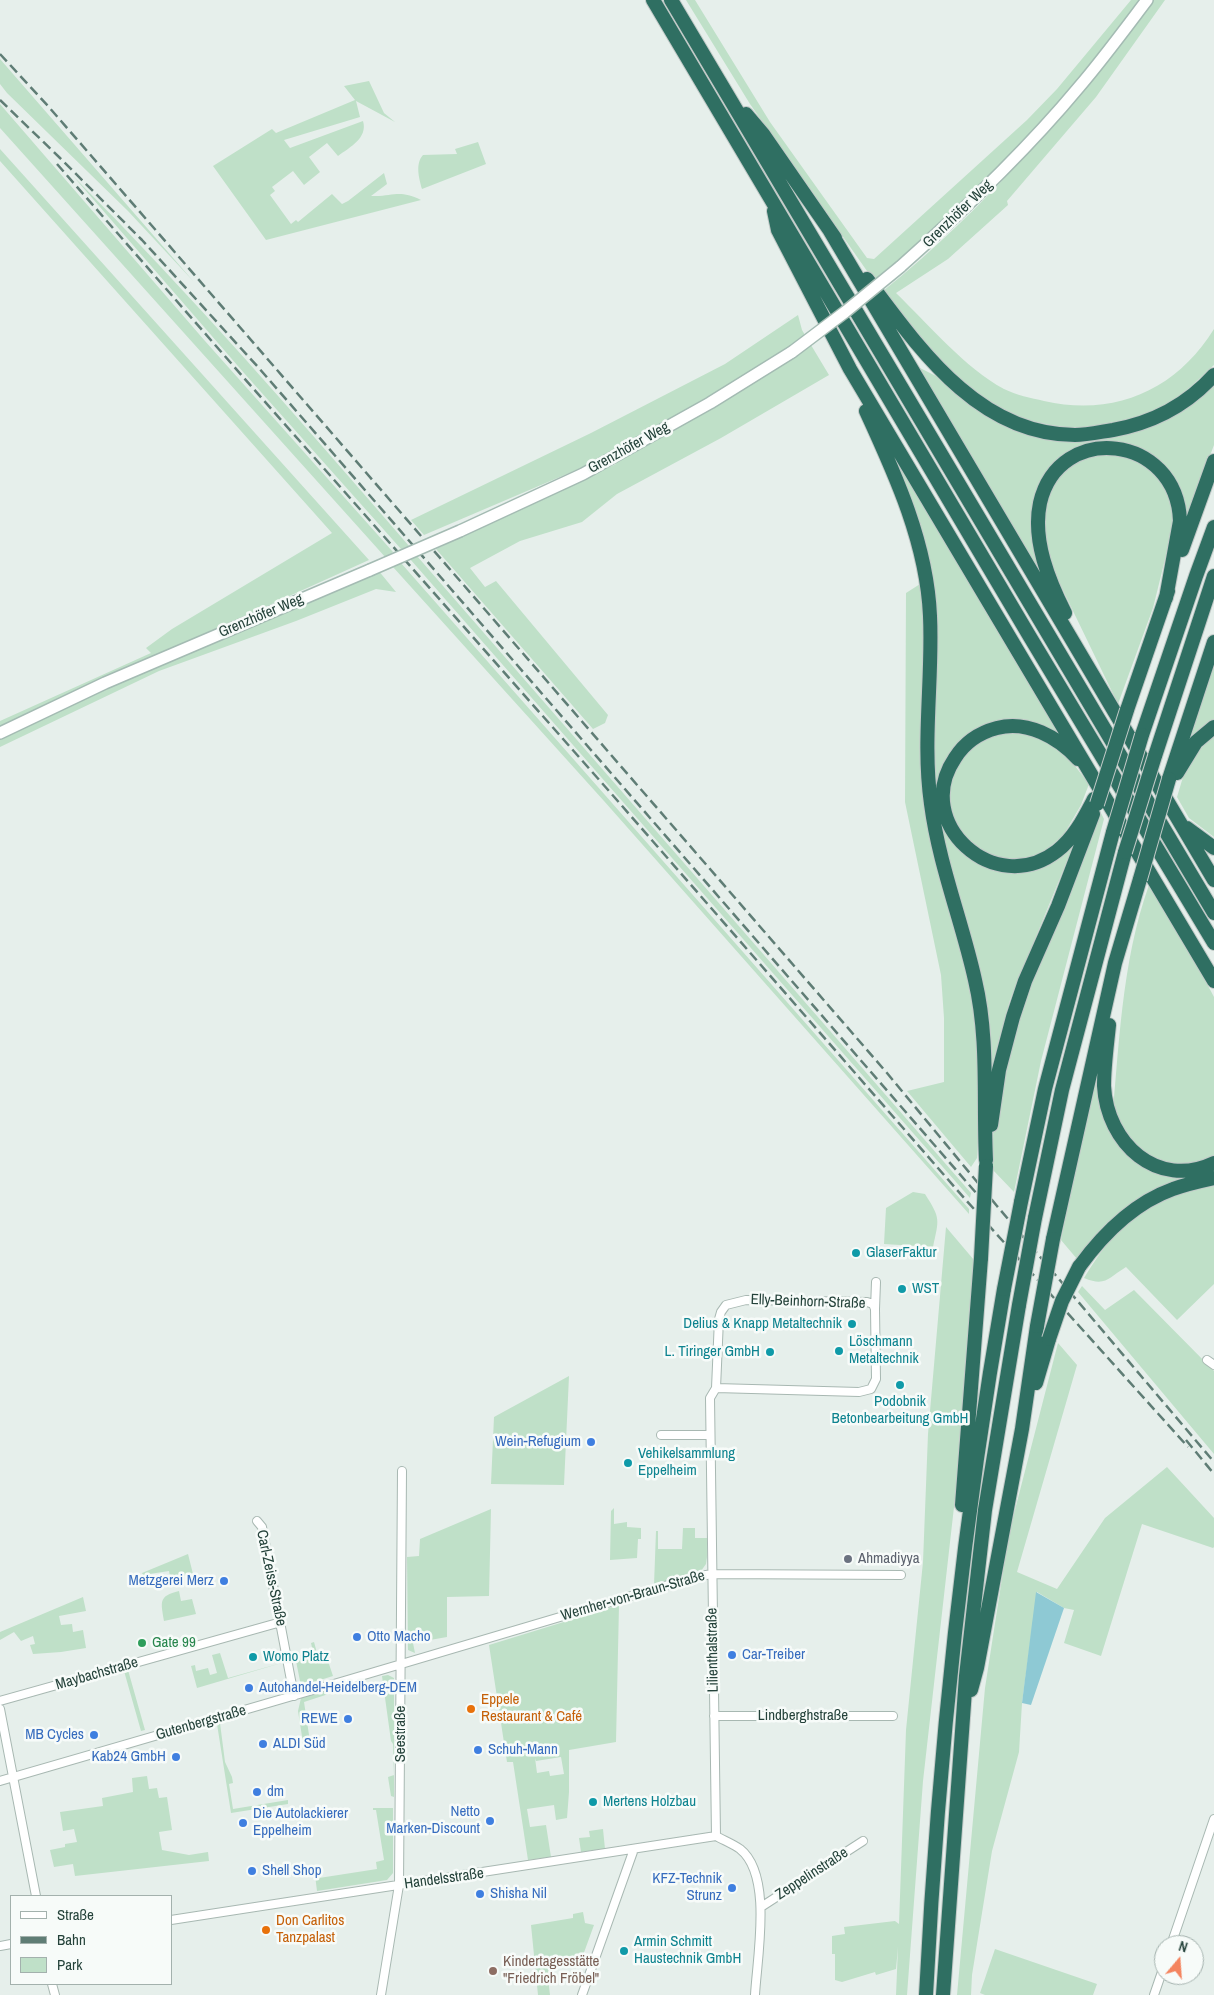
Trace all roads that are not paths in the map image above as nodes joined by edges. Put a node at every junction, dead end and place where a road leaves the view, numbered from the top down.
1 (653, 0) edge
2 (671, 0) edge
3 (1147, 0) edge
4 (722, 87) junction
5 (772, 201) junction
6 (830, 231) junction
7 (850, 369) junction
8 (1214, 375) edge
9 (1214, 461) edge
10 (1214, 527) edge
11 (1214, 576) edge
12 (1166, 598) junction
13 (1214, 642) edge
14 (1085, 662) junction
15 (1214, 727) edge
16 (0, 734) edge
17 (1100, 780) junction
18 (1171, 782) junction
19 (1095, 802) junction
20 (1175, 814) junction
21 (1214, 848) edge
22 (1214, 880) edge
23 (1214, 913) edge
24 (1214, 943) edge
25 (1115, 963) junction
26 (1214, 981) edge
27 (986, 1163) junction
28 (1214, 1163) edge
29 (1214, 1178) edge
30 (876, 1282) dead end
31 (738, 1300) joint
32 (875, 1309) junction
33 (1206, 1360) dead end
34 (1214, 1365) edge
35 (716, 1388) junction
36 (1022, 1429) junction
37 (710, 1435) junction
38 (661, 1436) dead end
39 (402, 1471) dead end
40 (257, 1521) dead end
41 (965, 1550) junction
42 (712, 1574) junction
43 (901, 1575) dead end
44 (281, 1622) junction
45 (401, 1664) junction
46 (294, 1696) junction
47 (0, 1701) edge
48 (0, 1709) edge
49 (714, 1716) junction
50 (893, 1716) dead end
51 (962, 1726) junction
52 (13, 1777) junction
53 (0, 1780) edge
54 (1214, 1819) edge
55 (716, 1836) junction
56 (863, 1841) dead end
57 (634, 1849) junction
58 (399, 1885) junction
59 (36, 1895) edge
60 (761, 1908) junction
61 (172, 1920) edge
62 (1174, 1935) edge
63 (381, 1995) edge
64 (582, 1995) edge
65 (755, 1995) edge
66 (926, 1995) edge
67 (943, 1995) edge

1 - 5 highway
2 - 4 highway
3 - 16 main road, Grenzhöfer Weg, bridge
4 - 6 highway
4 - 23 highway
5 - 7 highway
5 - 24 highway
6 - 8 highway
6 - 14 highway
7 - 17 highway
7 - 27 highway
9 - 12 highway
10 - 41 highway, bridge
11 - 51 highway, bridge
12 - 14 highway
12 - 17 highway, bridge
13 - 18 highway
14 - 20 highway
15 - 18 highway
17 - 19 highway, bridge
17 - 19 highway
17 - 26 highway
18 - 25 highway, bridge
19 - 27 highway
20 - 21 highway
20 - 22 highway
25 - 28 highway
25 - 36 highway, bridge
27 - 41 highway, bridge
29 - 36 highway, bridge
30 - 32 street, Elly-Beinhorn-Straße
31 - 32 street, Elly-Beinhorn-Straße
31 - 35 street, Lilienthalstraße
32 - 35 street, Elly-Beinhorn-Straße
33 - 34 street
35 - 37 street, Lilienthalstraße
36 - 51 highway
37 - 38 street
37 - 42 street, Lilienthalstraße
39 - 45 street, Seestraße
40 - 44 street, Carl-Zeiss-Straße
41 - 66 highway
42 - 43 street, Wernher-von-Braun-Straße
42 - 45 street, Wernher-von-Braun-Straße
42 - 49 street, Lilienthalstraße
44 - 46 street, Carl-Zeiss-Straße
44 - 47 street, Maybachstraße
45 - 46 street, Gutenbergstraße
45 - 58 street, Seestraße
46 - 52 street, Gutenbergstraße
48 - 52 street
49 - 50 street, Lindberghstraße
49 - 55 street, Lilienthalstraße
51 - 67 highway
52 - 53 street, Gutenbergstraße
52 - 59 street
54 - 62 street
55 - 57 street, Handelsstraße
55 - 60 street
56 - 60 street, Zeppelinstraße
57 - 58 street, Handelsstraße
57 - 64 street
58 - 61 street, Handelsstraße
58 - 63 street, Seestraße
60 - 65 street

